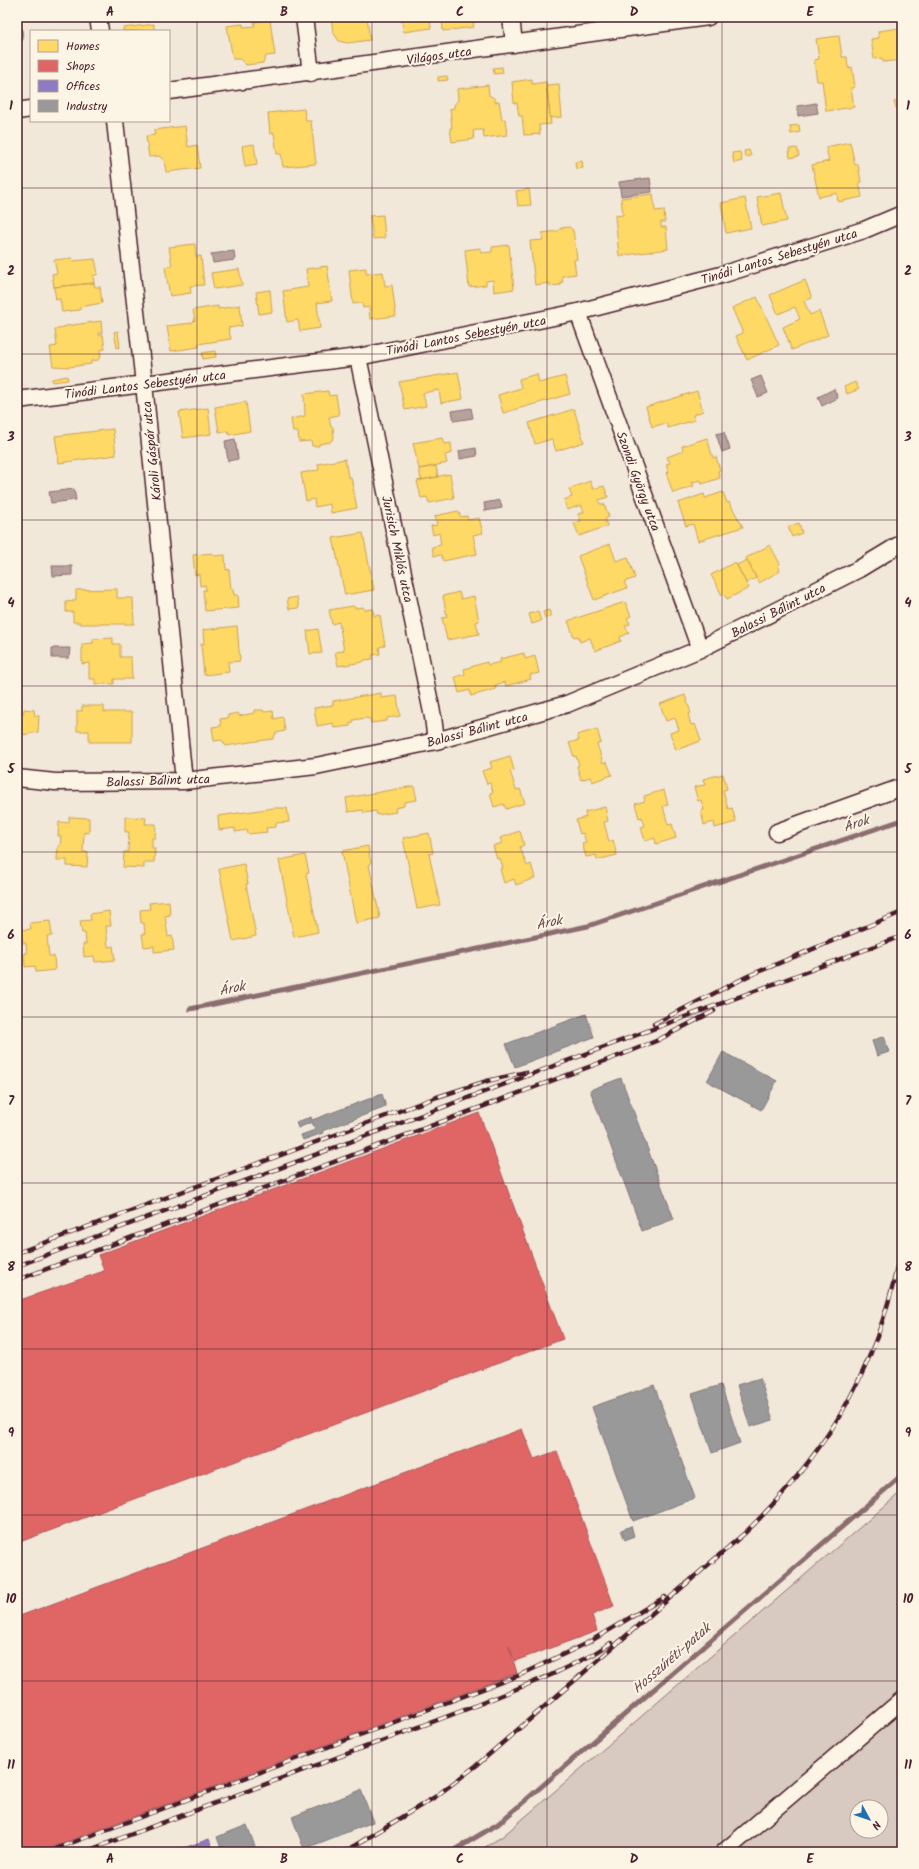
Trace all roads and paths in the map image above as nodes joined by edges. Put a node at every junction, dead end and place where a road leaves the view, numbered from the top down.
1 (98, 17) edge
2 (304, 17) edge
3 (511, 17) edge
4 (708, 17) edge
5 (100, 30) edge
6 (514, 44) junction
7 (311, 73) junction
8 (170, 91) edge
9 (30, 110) edge
10 (17, 111) edge
11 (115, 122) edge
12 (902, 214) edge
13 (578, 312) junction
14 (358, 357) junction
15 (144, 384) junction
16 (17, 400) edge
17 (902, 543) edge
18 (700, 649) junction
19 (436, 741) junction
20 (17, 778) edge
21 (184, 781) junction
22 (902, 787) edge
23 (777, 832) dead end
24 (902, 1700) edge
25 (724, 1852) edge

1 - 5 street
2 - 7 street
3 - 6 street
4 - 6 street, Világos utca
6 - 7 street, Világos utca
7 - 8 street, Világos utca
9 - 10 street
11 - 15 street, Károli Gáspár utca
12 - 13 street, Tinódi Lantos Sebestyén utca
13 - 14 street, Tinódi Lantos Sebestyén utca
13 - 18 street, Szondi György utca
14 - 15 street, Tinódi Lantos Sebestyén utca
14 - 19 street, Jurisich Miklós utca
15 - 16 street, Tinódi Lantos Sebestyén utca
15 - 21 street, Károli Gáspár utca
17 - 18 street, Balassi Bálint utca
18 - 19 street, Balassi Bálint utca
19 - 21 street, Balassi Bálint utca
20 - 21 street, Balassi Bálint utca
22 - 23 street
24 - 25 street

